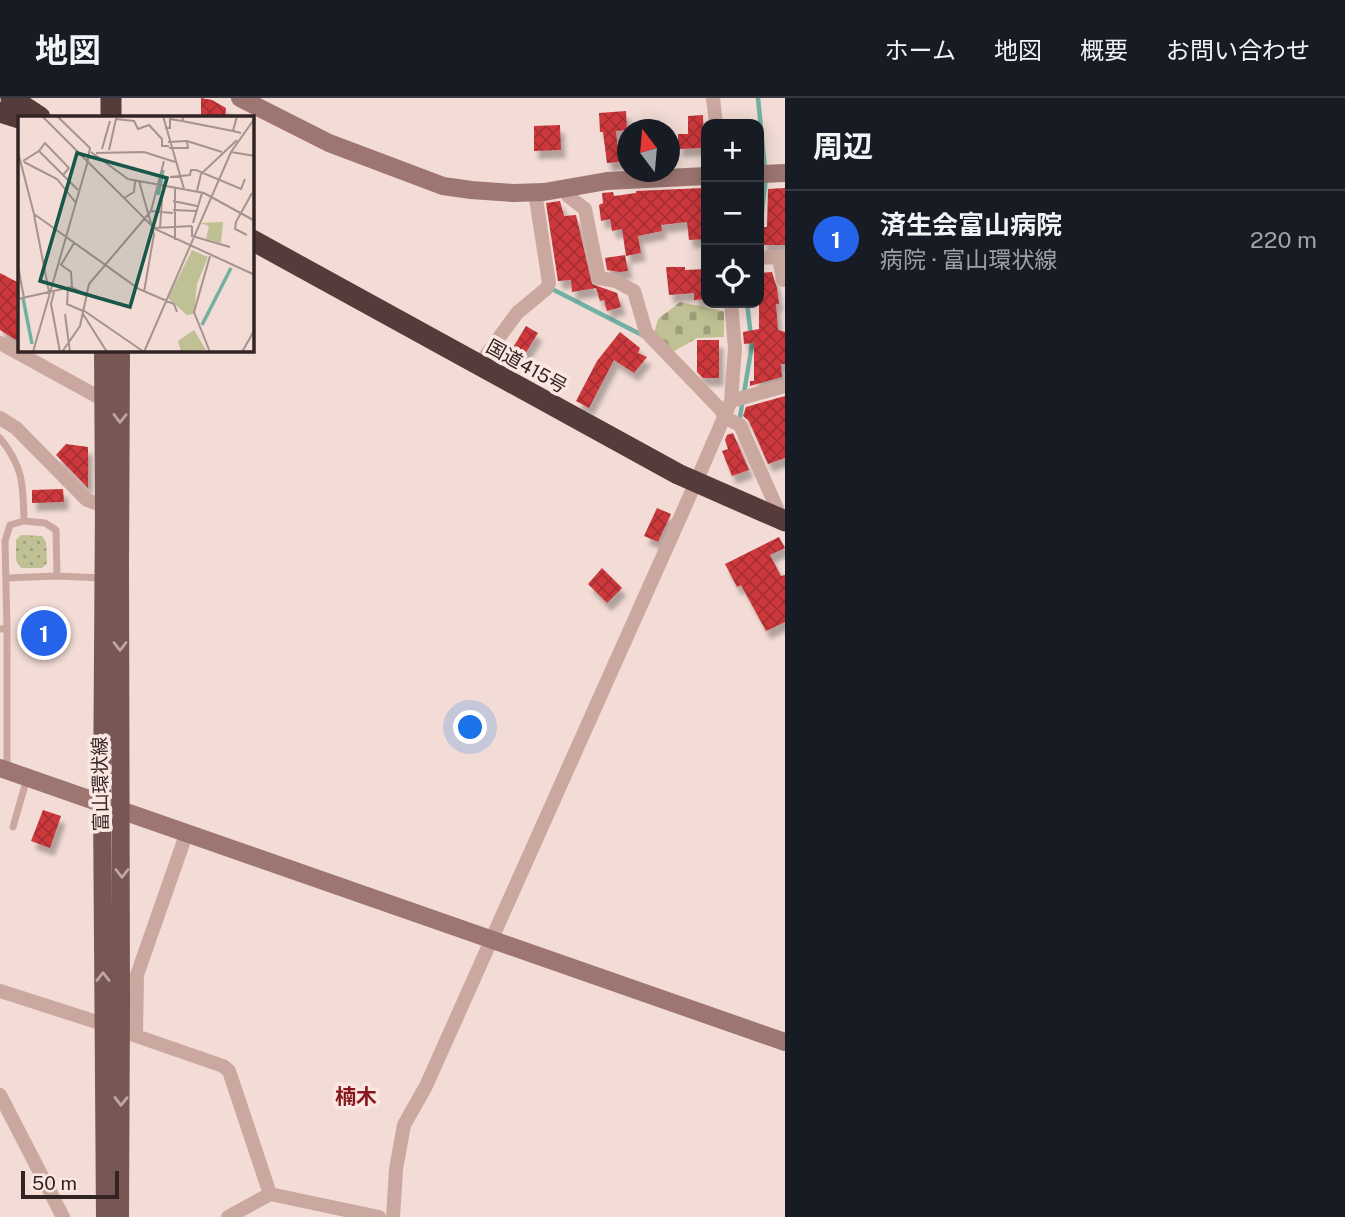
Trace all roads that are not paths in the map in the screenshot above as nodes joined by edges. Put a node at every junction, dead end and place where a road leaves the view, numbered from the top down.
1 (11, 98) edge
2 (111, 98) edge
3 (240, 98) edge
4 (713, 98) edge
5 (0, 112) edge
6 (38, 116) edge
7 (111, 116) edge
8 (18, 118) edge
9 (715, 119) edge
10 (785, 173) edge
11 (764, 174) edge
12 (701, 176) edge
13 (565, 188) junction
14 (535, 192) junction
15 (254, 241) edge
16 (764, 258) edge
17 (785, 280) edge
18 (731, 308) edge
19 (0, 343) edge
20 (103, 352) edge
21 (121, 352) edge
22 (479, 365) junction
23 (785, 386) edge
24 (102, 399) junction
25 (730, 401) junction
26 (724, 417) junction
27 (0, 418) edge
28 (0, 438) edge
29 (696, 482) junction
30 (112, 506) junction
31 (24, 522) junction
32 (784, 523) edge
33 (57, 576) junction
34 (6, 578) junction
35 (104, 578) junction
36 (4, 629) edge
37 (4, 769) edge
38 (27, 777) junction
39 (102, 802) junction
40 (120, 810) junction
41 (13, 827) dead end
42 (187, 832) junction
43 (489, 941) junction
44 (0, 991) edge
45 (103, 1024) junction
46 (129, 1033) junction
47 (785, 1042) edge
48 (0, 1095) edge
49 (270, 1194) junction
50 (246, 1212) edge
51 (63, 1217) edge
52 (105, 1217) edge
53 (120, 1217) edge
54 (228, 1217) edge
55 (379, 1217) edge
56 (393, 1217) edge

1 - 6 highway
2 - 7 highway
3 - 14 street
4 - 9 street
5 - 8 highway
10 - 11 street
12 - 13 street
13 - 14 street
13 - 26 street
14 - 22 street
15 - 22 highway, 国道415号
16 - 17 street
18 - 25 street
19 - 24 street
20 - 24 main road, 富山環状線
21 -> 30 main road, 富山環状線
22 - 29 highway, 国道415号
23 - 25 street
24 - 30 main road, 富山環状線
25 - 26 street
26 - 29 street
26 - 32 street
27 - 30 street
28 - 31 lane
29 - 32 highway, 国道415号
29 - 43 street
30 - 35 main road, 富山環状線
30 -> 40 main road, 富山環状線
31 - 33 lane
31 - 34 lane
33 - 34 lane
33 - 35 lane
34 - 36 lane
35 - 39 main road, 富山環状線
36 - 37 lane
37 - 38 street
38 - 39 street
38 - 41 lane
39 - 40 street
45 -> 39 main road, 富山環状線
40 - 42 street
40 -> 46 main road, 富山環状線
42 - 43 street
42 - 46 street
43 - 47 street
43 - 56 street
44 - 45 street
45 - 52 main road, 富山環状線
46 - 49 street
46 -> 53 main road, 富山環状線
48 - 51 street
49 - 50 street
49 - 55 street
50 - 54 street

